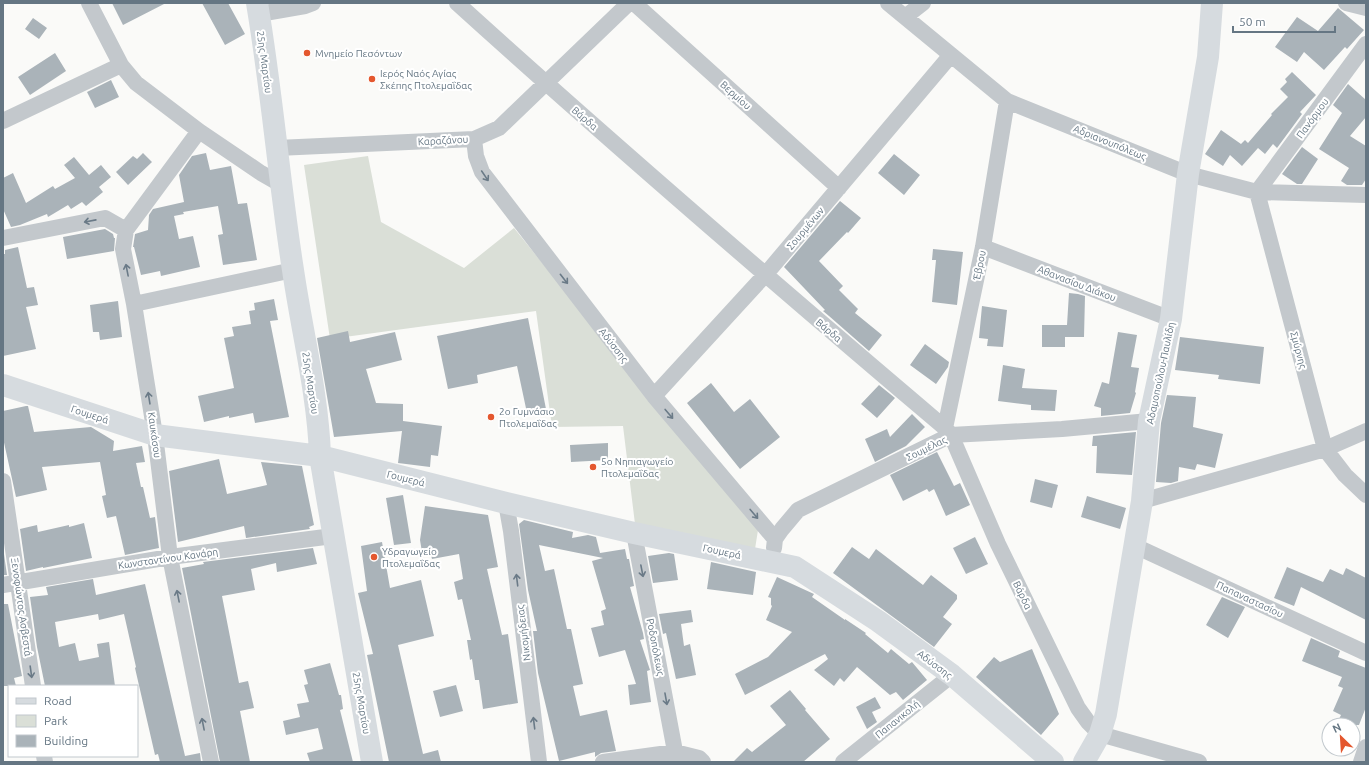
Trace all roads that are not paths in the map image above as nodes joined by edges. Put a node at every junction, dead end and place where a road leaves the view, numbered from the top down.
1 (89, 3) edge
2 (313, 3) edge
3 (457, 3) edge
4 (629, 3) edge
5 (634, 3) edge
6 (888, 3) edge
7 (923, 3) edge
8 (1212, 3) edge
9 (1346, 3) edge
10 (258, 8) edge
11 (1366, 8) edge
12 (905, 17) junction
13 (1366, 44) edge
14 (951, 55) junction
15 (121, 66) junction
16 (546, 83) junction
17 (1007, 101) junction
18 (3, 121) edge
19 (199, 130) junction
20 (474, 139) junction
21 (277, 148) junction
22 (1188, 174) junction
23 (282, 185) junction
24 (839, 188) junction
25 (1257, 192) junction
26 (1366, 195) edge
27 (126, 230) junction
28 (3, 238) edge
29 (983, 247) junction
30 (292, 270) junction
31 (765, 276) junction
32 (134, 304) junction
33 (1171, 319) junction
34 (3, 385) edge
35 (654, 396) junction
36 (1149, 420) junction
37 (1366, 431) edge
38 (948, 432) junction
39 (155, 435) junction
40 (1325, 449) junction
41 (320, 456) junction
42 (3, 481) edge
43 (1366, 495) edge
44 (1142, 501) junction
45 (506, 503) junction
46 (634, 533) junction
47 (333, 536) junction
48 (775, 539) junction
49 (1134, 546) junction
50 (170, 557) junction
51 (773, 562) junction
52 (809, 576) joint
53 (10, 583) edge
54 (1366, 653) edge
55 (952, 675) junction
56 (34, 685) edge
57 (1100, 734) junction
58 (1366, 747) edge
59 (676, 757) edge
60 (211, 762) edge
61 (372, 762) edge
62 (539, 762) edge
63 (602, 762) edge
64 (703, 762) edge
65 (843, 762) edge
66 (1053, 762) edge
67 (1084, 762) edge
68 (1199, 762) edge
69 (1361, 762) edge

1 - 15 street
2 - 10 street
3 - 16 street, Βάρδα
4 - 16 street, Καραζάνου
5 - 24 street, Βερμίου
6 - 12 street, Αδριανουπόλεως
7 - 12 street
8 - 22 street, Αδαμοπούλου-Παυλίδη
9 - 11 street
10 - 21 street, 25ης Μαρτίου
12 - 14 street, Αδριανουπόλεως
13 - 25 street, Πανόρμου
14 - 17 street, Αδριανουπόλεως
14 - 24 street, Σουρμένων
15 - 18 street
15 - 19 street
16 - 20 street, Καραζάνου
16 - 31 street, Βάρδα
17 - 22 street, Αδριανουπόλεως
17 - 29 street, Έβρου
19 - 23 street
19 - 27 street, Καυκάσου
20 - 21 street, Καραζάνου
20 -> 35 street, Αδύσσης
21 - 23 street, 25ης Μαρτίου
22 - 25 street, Αδριανουπόλεως
22 - 33 street, Αδαμοπούλου-Παυλίδη
23 - 30 street, 25ης Μαρτίου
24 - 31 street, Σουρμένων
25 - 26 street, Αδριανουπόλεως
25 - 40 street, Σμύρνης
27 -> 28 street
32 -> 27 street, Καυκάσου
29 - 33 street, Αθανασίου Διάκου
29 - 38 street, Έβρου
30 - 32 street
30 - 41 street, 25ης Μαρτίου
31 - 35 street, Σουρμένων
31 - 38 street, Βάρδα
39 -> 32 street, Καυκάσου
33 - 36 street, Αδαμοπούλου-Παυλίδη
34 - 39 street, Γουμερά
35 -> 48 street, Αδύσσης
36 - 38 street, Σουμέλας
36 - 44 street, Αδαμοπούλου-Παυλίδη
37 - 40 street
38 - 48 street, Σουμέλας
38 - 57 street, Βάρδα
39 - 41 street, Γουμερά
39 - 50 street, Καυκάσου
40 - 43 street, Σμύρνης
40 - 44 street
41 - 45 street, Γουμερά
41 - 47 street, 25ης Μαρτίου
42 - 53 street, Ξενοφώντος Ασβεστά
44 - 49 street, Αδαμοπούλου-Παυλίδη
45 - 46 street, Γουμερά
62 -> 45 street, Νικομήδειας
46 - 51 street, Γουμερά
46 -> 59 street, Ροδοπόλεως
47 - 50 street, Κωνσταντίνου Κανάρη
47 - 61 street, 25ης Μαρτίου
48 - 51 street
49 - 54 street, Παπαναστασίου
49 - 57 street, Αδαμοπούλου-Παυλίδη
50 - 53 street, Κωνσταντίνου Κανάρη
60 -> 50 street, Καυκάσου
51 - 52 street, Γουμερά
52 - 55 street, Αδύσσης
53 -> 56 street, Ξενοφώντος Ασβεστά
55 - 65 street, Παπανικολή
55 - 66 street, Αδύσσης
57 - 67 street, Αδαμοπούλου-Παυλίδη
57 - 68 street
58 - 69 street
59 - 63 street
59 - 64 street

